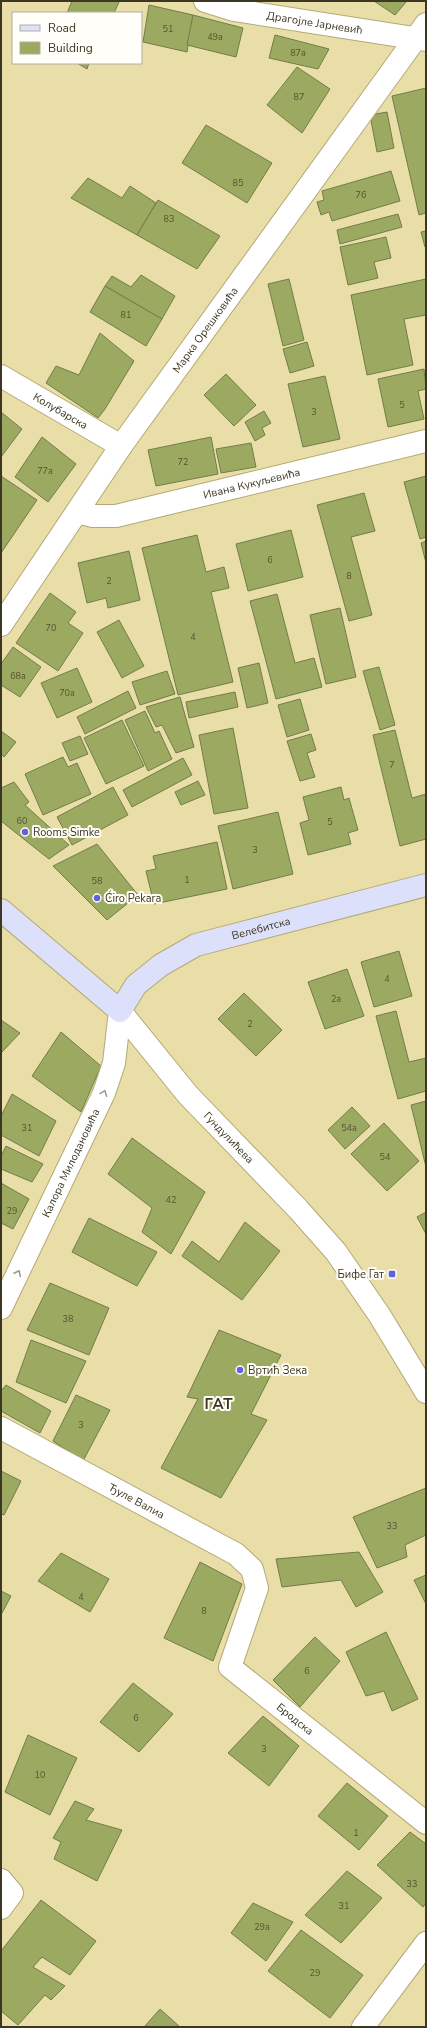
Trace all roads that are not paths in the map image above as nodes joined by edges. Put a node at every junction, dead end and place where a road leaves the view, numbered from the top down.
1 (205, 1) edge
2 (422, 33) edge
3 (1, 376) edge
4 (426, 441) edge
5 (121, 446) junction
6 (77, 512) junction
7 (1, 625) edge
8 (426, 885) edge
9 (1, 910) edge
10 (120, 1012) junction
11 (1, 1308) edge
12 (426, 1392) edge
13 (1, 1428) edge
14 (257, 1588) joint
15 (426, 1823) edge
16 (1, 1880) edge
17 (1, 1908) edge
18 (426, 1943) edge
19 (363, 2027) edge

1 - 2 street, Драгојле Јарневић
2 - 5 street, Марка Орешковића
3 - 5 street, Колубарска
4 - 6 street, Ивана Кукуљевића
5 - 6 street, Марка Орешковића
6 - 7 street, Марка Орешковића
8 - 10 street, Велебитска
9 - 10 street, Гундулићева
11 -> 10 street, Калора Милодановића
10 - 12 street, Гундулићева
13 - 14 street, Ђуле Валиа
14 - 15 street, Бродска
16 - 17 street
18 - 19 street

